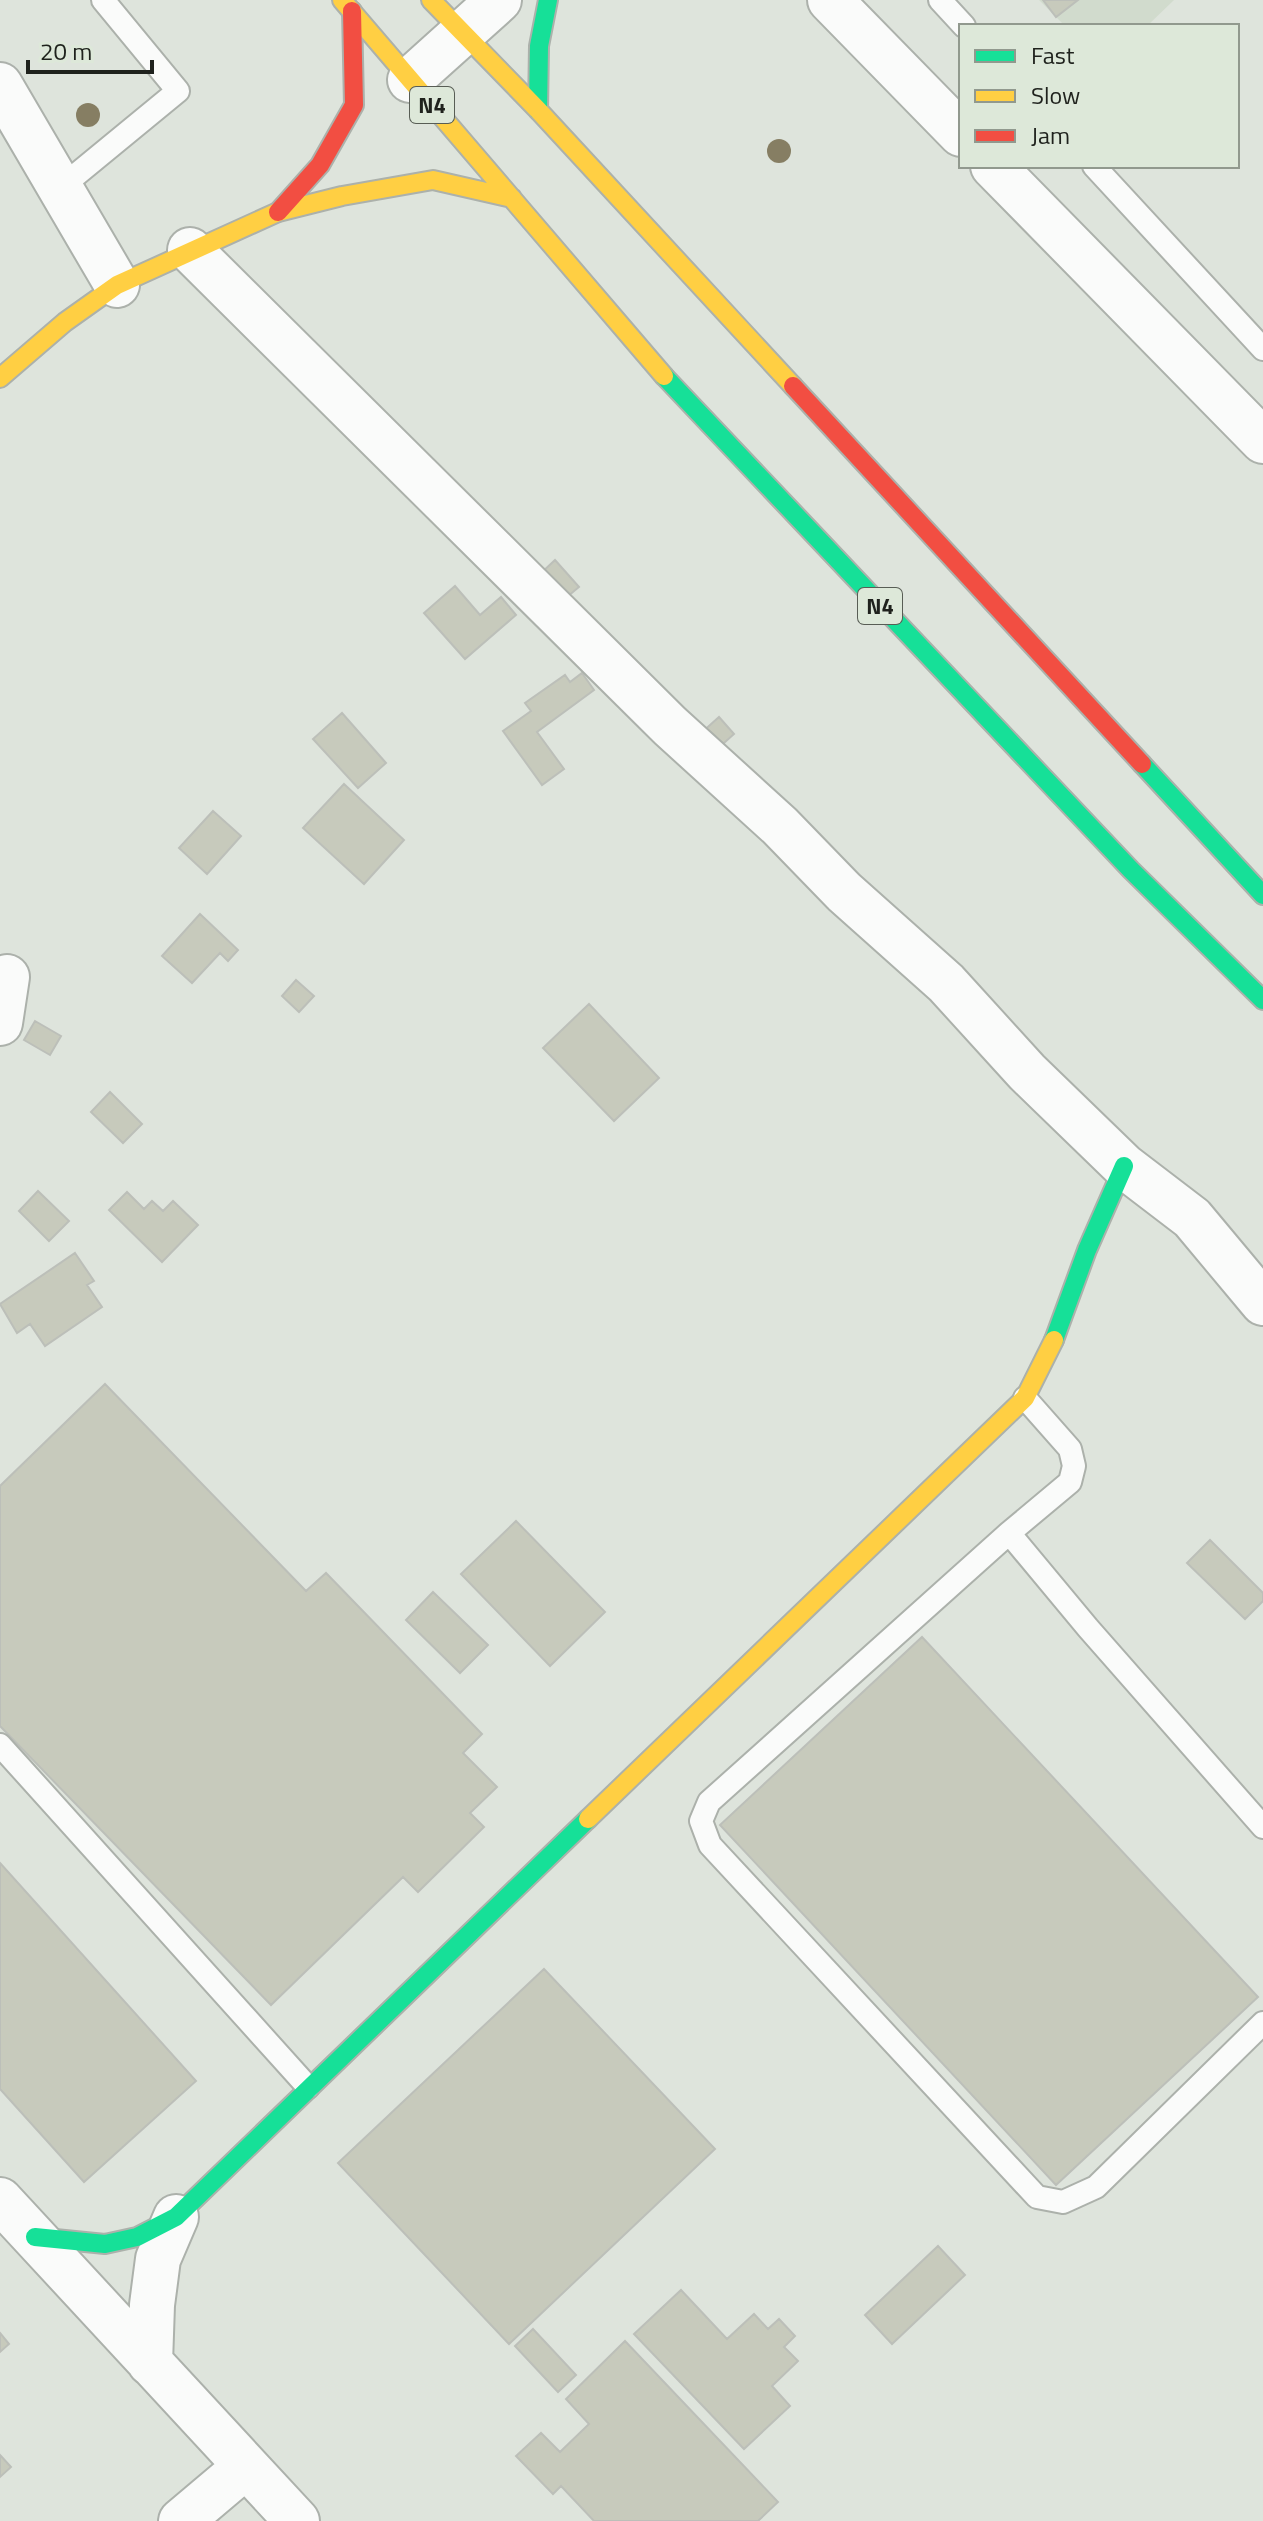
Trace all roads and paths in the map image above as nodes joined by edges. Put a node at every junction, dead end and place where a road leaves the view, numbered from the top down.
1 (103, 0) edge
2 (431, 0) edge
3 (499, 0) edge
4 (548, 0) edge
5 (830, 0) edge
6 (940, 0) edge
7 (347, 6) edge
8 (962, 24) edge
9 (464, 33) junction
10 (410, 80) junction
11 (0, 85) edge
12 (538, 110) junction
13 (959, 132) edge
14 (995, 168) edge
15 (1096, 168) edge
16 (60, 188) junction
17 (512, 198) junction
18 (278, 212) junction
19 (190, 250) junction
20 (117, 285) junction
21 (1263, 349) edge
22 (0, 378) edge
23 (1263, 441) edge
24 (1263, 895) edge
25 (7, 977) dead end
26 (1263, 1000) edge
27 (0, 1023) edge
28 (1124, 1166) junction
29 (1263, 1303) edge
30 (1025, 1398) junction
31 (1009, 1533) junction
32 (0, 1745) edge
33 (1263, 1827) edge
34 (1263, 2023) edge
35 (308, 2087) junction
36 (0, 2200) edge
37 (176, 2217) junction
38 (35, 2237) junction
39 (150, 2363) junction
40 (245, 2467) junction
41 (181, 2521) edge
42 (297, 2521) edge

1 - 16 lane
2 - 9 main road
3 - 9 street
4 - 12 main road
5 - 13 street
6 - 8 lane
7 - 10 main road, N4
7 - 18 main road
9 - 10 street
9 - 12 main road
10 - 17 main road, N4
11 - 16 street
12 - 24 main road
14 - 23 street
15 - 21 lane
16 - 20 street
17 - 18 main road
17 - 26 main road, N4
18 - 19 main road
19 - 20 main road
19 - 28 street
20 - 22 main road
25 - 27 street
28 - 29 street
28 - 30 main road
30 - 31 lane
30 - 35 main road
31 - 33 lane
31 - 34 lane
32 - 35 lane
35 - 37 main road
36 - 38 street
37 - 38 main road
37 - 39 street
38 - 39 street
39 - 40 street
40 - 41 street
40 - 42 street

